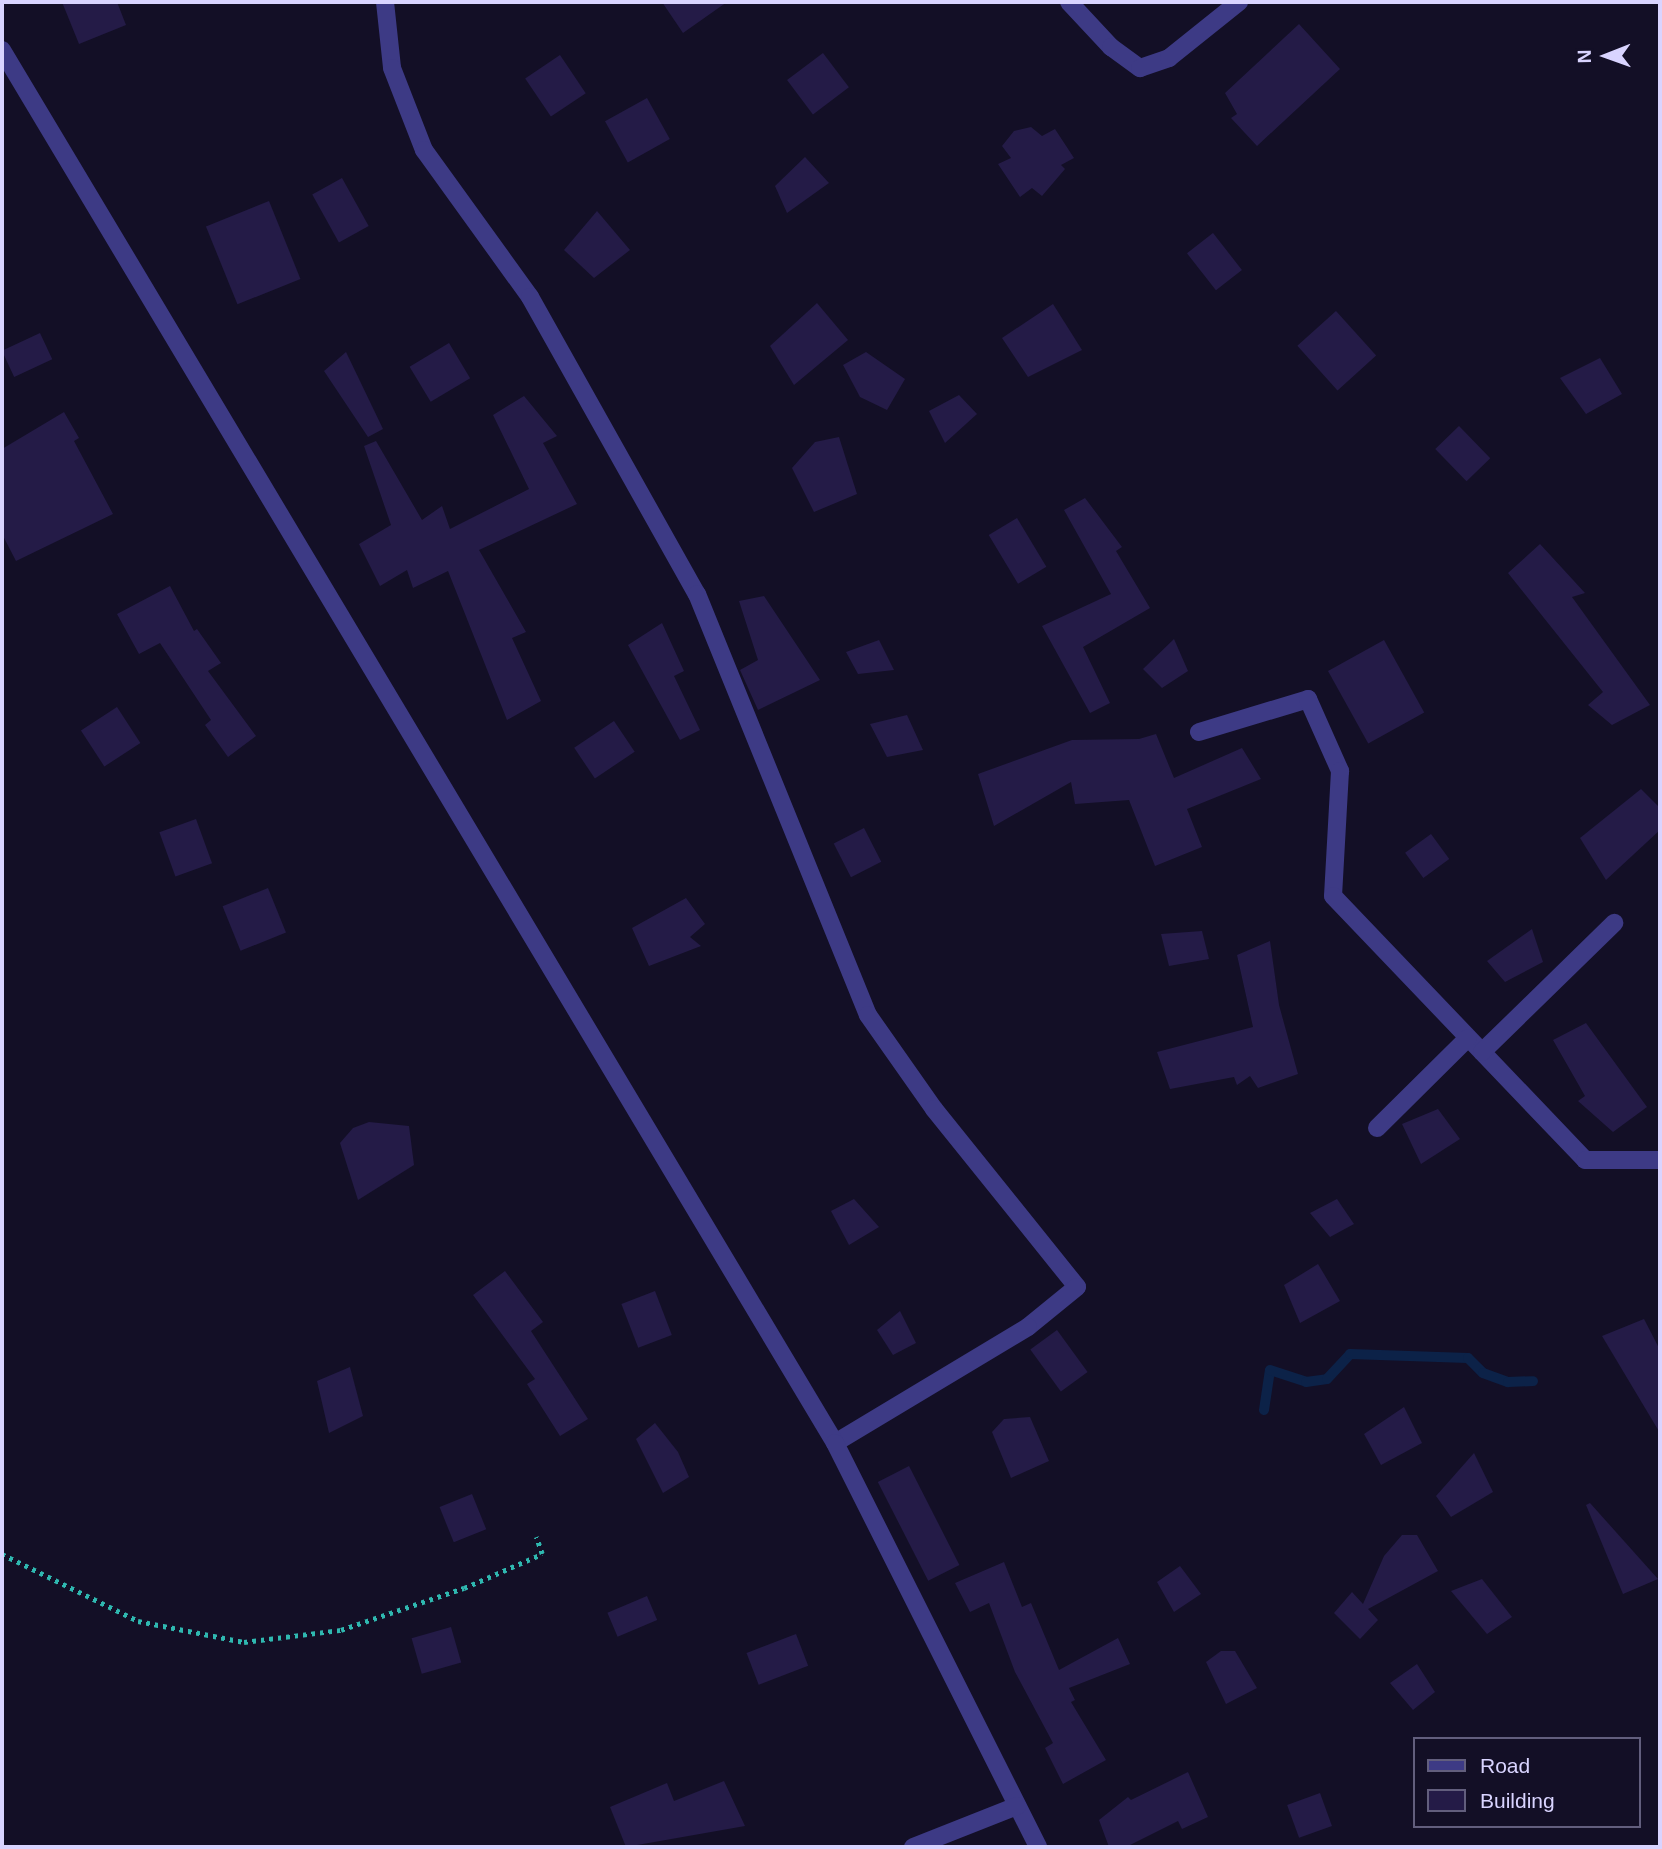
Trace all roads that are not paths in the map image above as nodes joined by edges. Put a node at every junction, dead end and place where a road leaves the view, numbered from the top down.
1 (385, 2) edge
2 (1069, 2) edge
3 (1240, 2) edge
4 (2, 50) edge
5 (1199, 733) dead end
6 (1615, 923) dead end
7 (1468, 1038) junction
8 (1482, 1052) junction
9 (1377, 1129) dead end
10 (1660, 1160) edge
11 (835, 1443) junction
12 (1017, 1807) junction
13 (913, 1847) edge
14 (1038, 1847) edge

1 - 11 street
2 - 3 street
4 - 11 street
5 - 7 street
6 - 8 street
7 - 8 street
7 - 9 street
8 - 10 street
11 - 12 street
12 - 13 street
12 - 14 street

